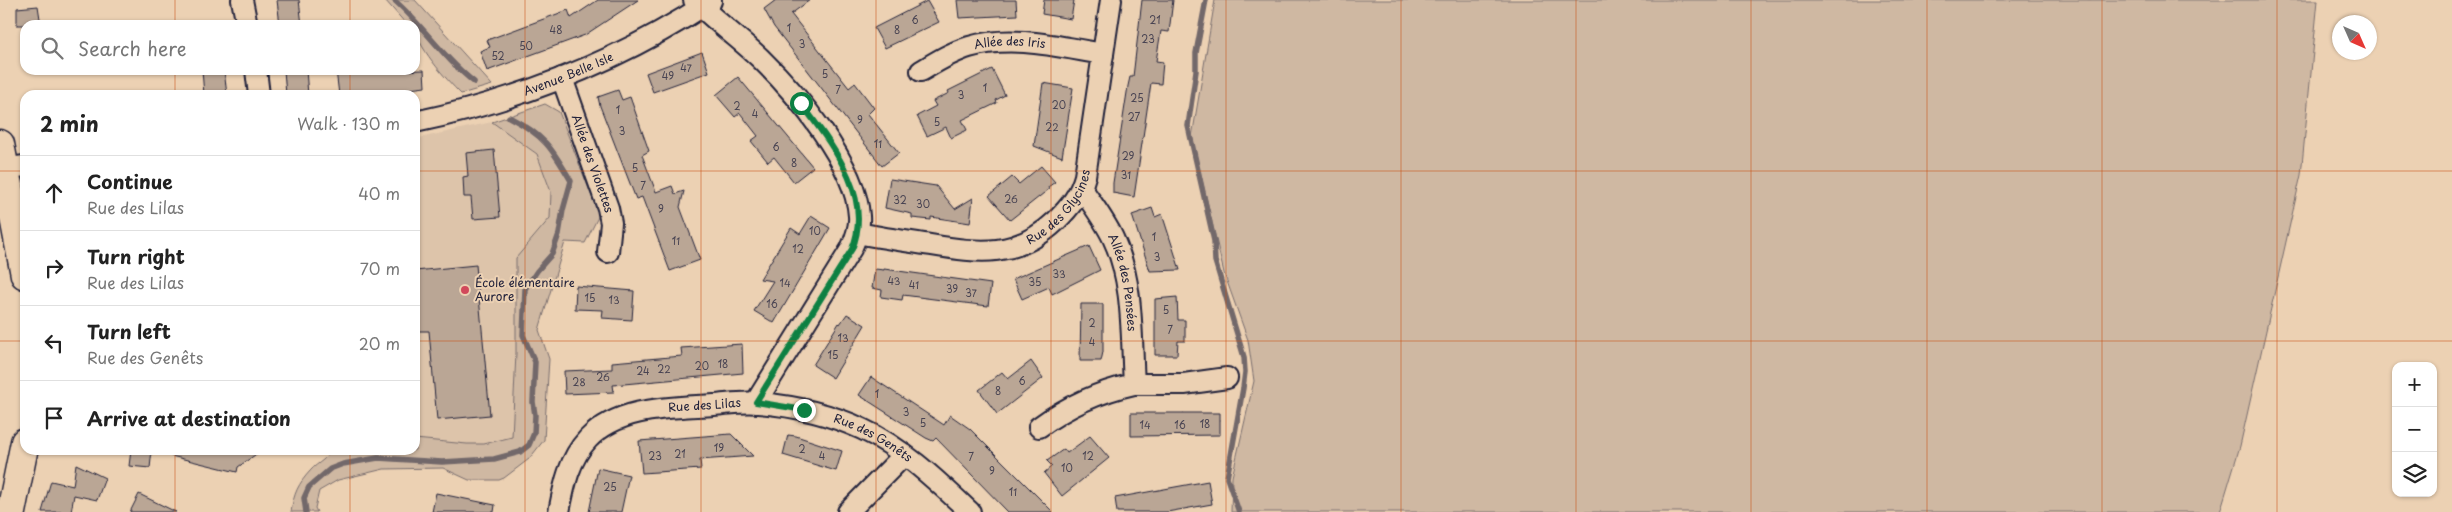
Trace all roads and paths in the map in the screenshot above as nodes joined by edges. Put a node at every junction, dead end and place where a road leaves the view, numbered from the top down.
1 (242, 0) edge
2 (1111, 0) edge
3 (703, 2) edge
4 (246, 20) edge
5 (1103, 54) junction
6 (921, 71) dead end
7 (257, 75) edge
8 (562, 78) junction
9 (258, 90) edge
10 (420, 121) edge
11 (7, 161) edge
12 (1082, 189) junction
13 (858, 233) junction
14 (20, 243) edge
15 (608, 252) dead end
16 (1227, 378) dead end
17 (1134, 384) junction
18 (756, 402) junction
19 (1040, 427) dead end
20 (22, 455) edge
21 (904, 455) junction
22 (11, 512) edge
23 (558, 512) edge
24 (848, 512) edge
25 (970, 512) edge

1 - 4 street
2 - 5 street, Rue des Glycines
3 - 8 street, Avenue Belle Isle
3 - 13 street, Rue des Lilas
5 - 6 street, Allée des Iris
5 - 12 street, Rue des Glycines
7 - 9 street
8 - 10 street, Avenue Belle Isle
8 - 15 street, Allée des Violettes
11 - 14 street
12 - 13 street, Rue des Glycines
12 - 17 street, Allée des Pensées
13 - 18 street, Rue des Lilas
16 - 17 street
17 - 19 street
18 - 21 street, Rue des Genêts
18 - 23 street, Rue des Lilas
20 - 22 street
21 - 24 street
21 - 25 street, Rue des Genêts

